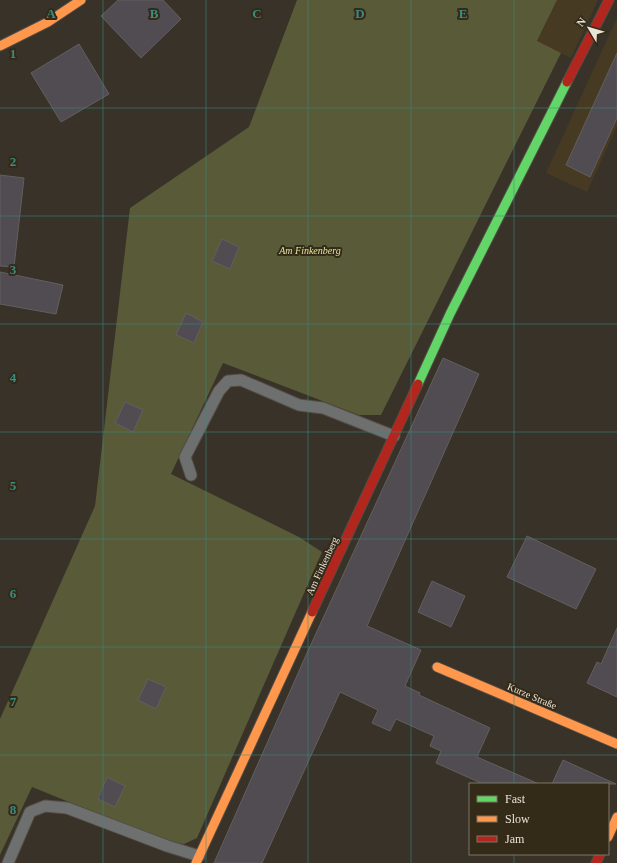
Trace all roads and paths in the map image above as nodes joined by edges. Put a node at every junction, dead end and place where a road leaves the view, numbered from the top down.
1 (81, 0) edge
2 (609, 0) edge
3 (0, 46) edge
4 (394, 436) junction
5 (191, 475) dead end
6 (438, 667) dead end
7 (617, 744) edge
8 (617, 817) edge
9 (609, 835) edge
10 (198, 860) edge
11 (8, 863) edge

1 - 3 street
2 - 4 street, Am Finkenberg
4 - 5 lane
4 - 10 street, Am Finkenberg
6 - 7 street, Kurze Straße
8 - 9 street
10 - 11 lane

